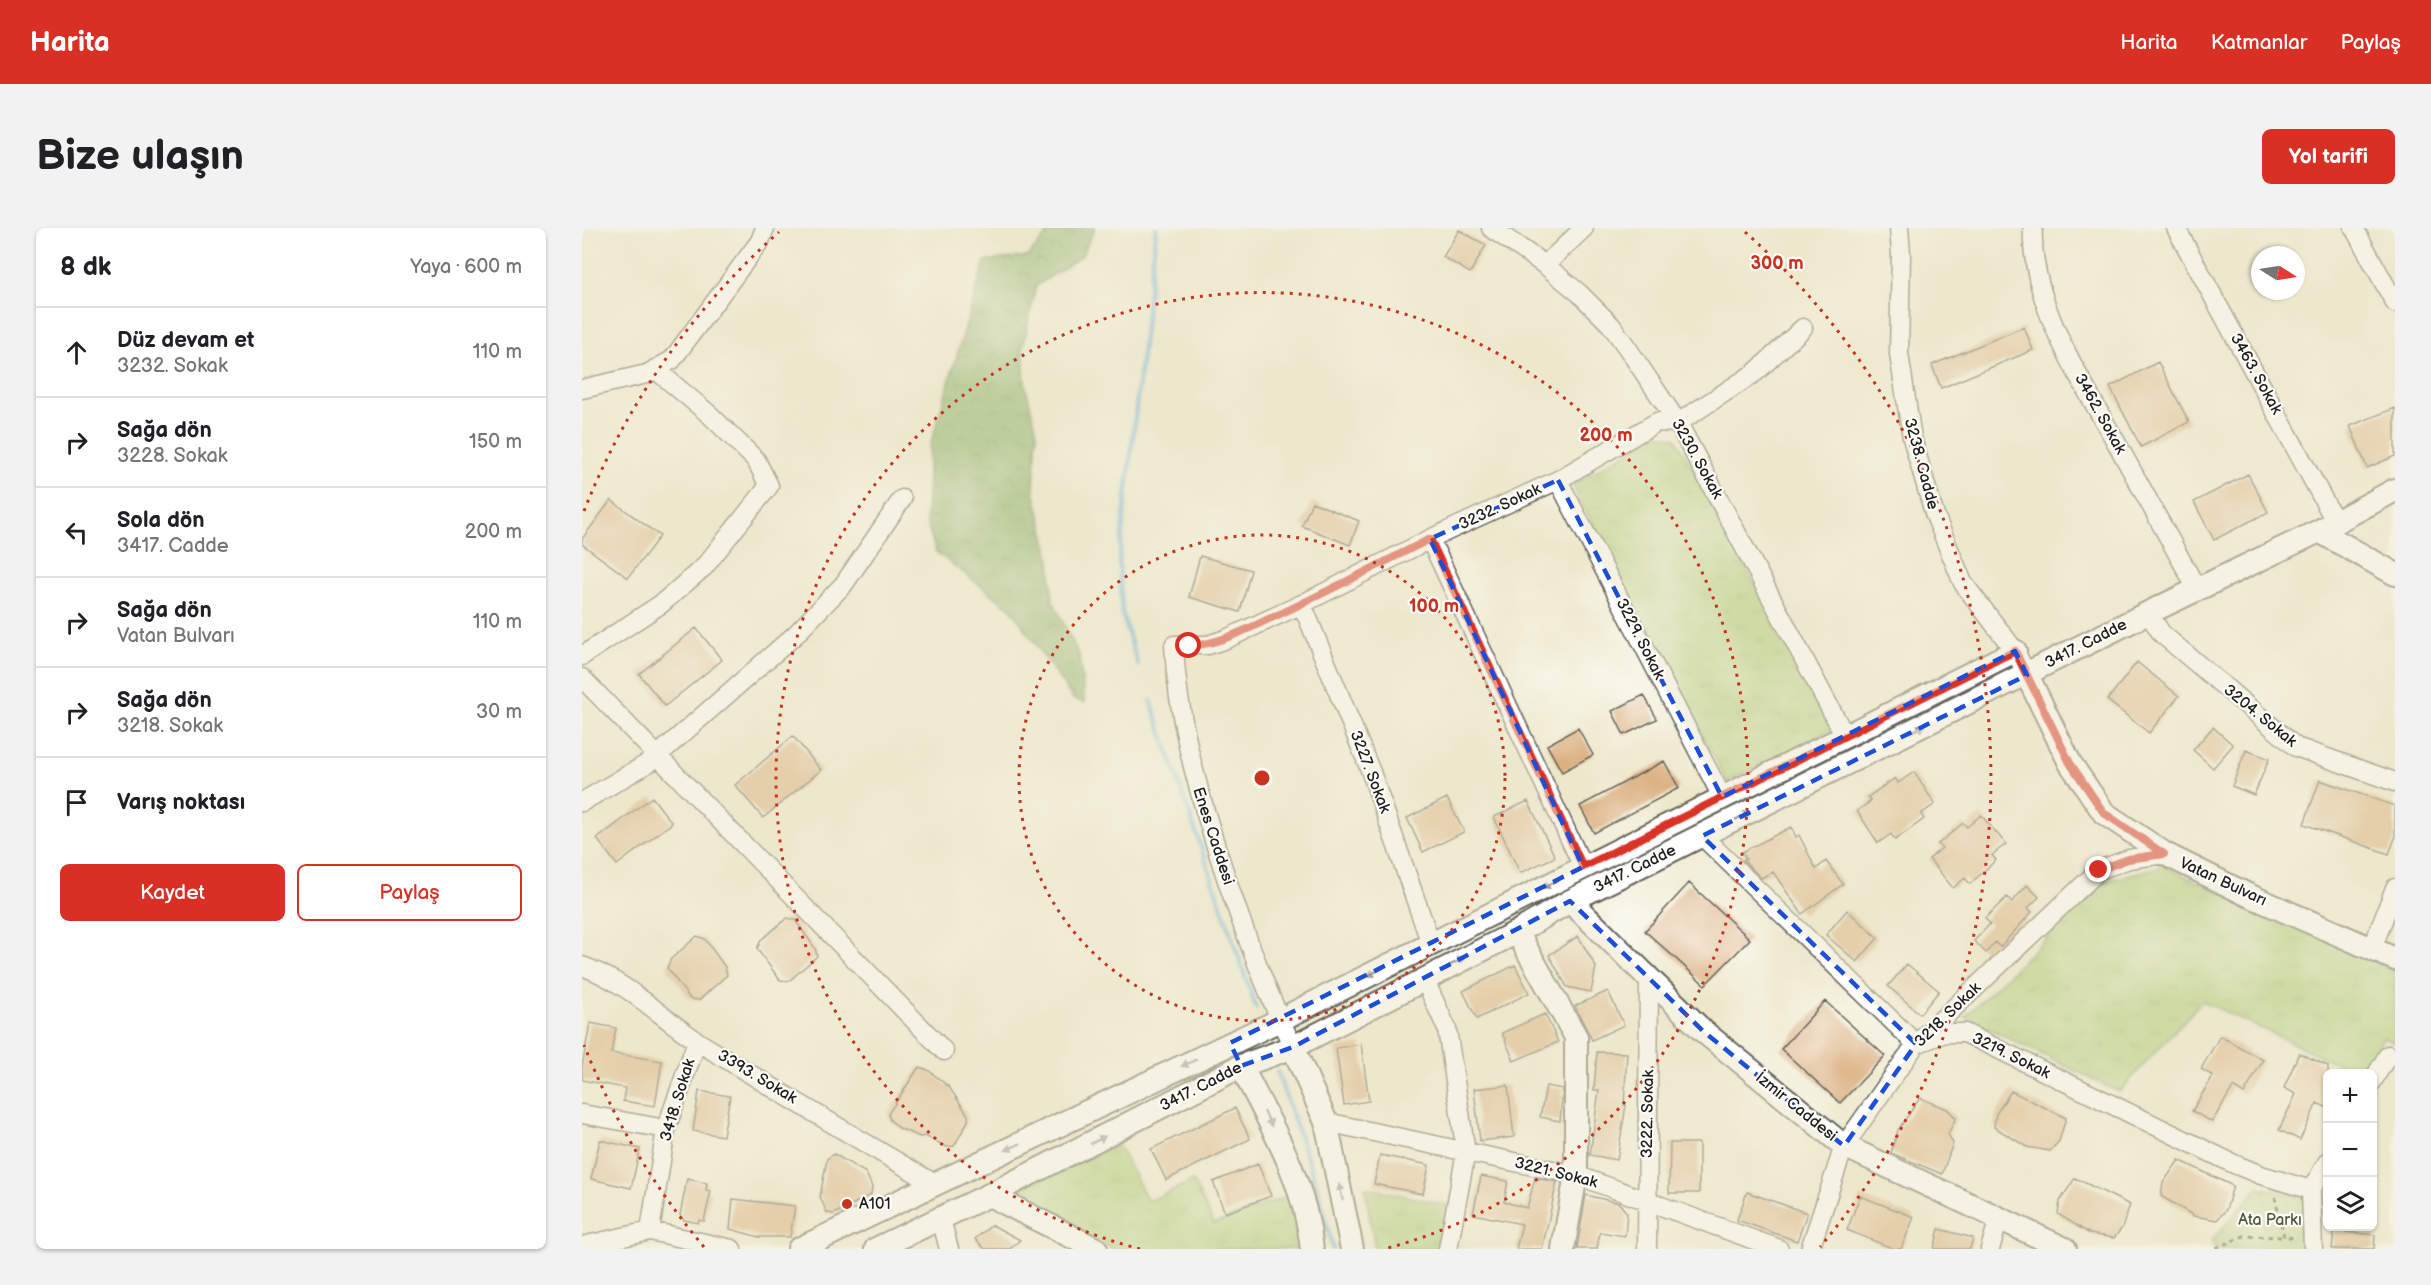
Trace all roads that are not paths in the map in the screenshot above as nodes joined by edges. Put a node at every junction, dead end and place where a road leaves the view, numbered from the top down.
1 (765, 228) edge
2 (1491, 228) edge
3 (1584, 228) edge
4 (1899, 228) edge
5 (2033, 228) edge
6 (2176, 228) edge
7 (2354, 228) edge
8 (1545, 266) junction
9 (2395, 303) edge
10 (1803, 328) dead end
11 (651, 372) junction
12 (582, 389) edge
13 (1678, 423) junction
14 (1558, 480) junction
15 (2395, 490) edge
16 (902, 499) dead end
17 (2327, 526) junction
18 (1430, 539) junction
19 (2395, 574) edge
20 (2198, 589) junction
21 (1302, 604) junction
22 (2148, 613) junction
23 (1174, 645) joint
24 (2015, 651) junction
25 (582, 656) edge
26 (2027, 675) junction
27 (582, 678) edge
28 (1845, 736) junction
29 (658, 755) junction
30 (2395, 782) edge
31 (1722, 797) junction
32 (582, 802) edge
33 (1702, 836) junction
34 (2164, 854) junction
35 (1583, 867) junction
36 (2395, 888) edge
37 (1570, 901) junction
38 (1516, 932) junction
39 (1431, 944) junction
40 (2372, 949) junction
41 (2395, 959) edge
42 (582, 966) edge
43 (1424, 978) junction
44 (1649, 978) junction
45 (1280, 1020) junction
46 (697, 1041) junction
47 (1230, 1044) junction
48 (1916, 1044) junction
49 (1293, 1047) junction
50 (945, 1051) dead end
51 (2388, 1054) dead end
52 (1242, 1066) junction
53 (2377, 1075) edge
54 (582, 1114) edge
55 (1326, 1122) junction
56 (666, 1129) junction
57 (1844, 1146) junction
58 (1466, 1152) junction
59 (2323, 1170) edge
60 (1576, 1175) junction
61 (935, 1184) junction
62 (2311, 1190) junction
63 (989, 1196) junction
64 (1647, 1200) junction
65 (1999, 1218) junction
66 (941, 1219) junction
67 (650, 1231) junction
68 (2313, 1244) edge
69 (582, 1246) edge
70 (732, 1249) edge
71 (799, 1249) edge
72 (876, 1249) edge
73 (950, 1249) edge
74 (1096, 1249) edge
75 (1312, 1249) edge
76 (1352, 1249) edge
77 (1448, 1249) edge
78 (1563, 1249) edge
79 (1647, 1249) edge
80 (1779, 1249) edge
81 (1810, 1249) edge
82 (1990, 1249) edge
83 (2065, 1249) edge

1 - 11 street
2 - 8 street, 3230. Sokak
3 - 8 street
4 - 24 street, 3238. Cadde
5 - 20 street, 3462. Sokak
6 - 17 street, 3463. Sokak
7 - 9 street
8 - 13 street, 3230. Sokak
10 - 13 street, 3232. Sokak
11 - 12 street
11 - 25 street
13 - 14 street, 3232. Sokak
13 - 28 street, 3230. Sokak
14 - 18 street, 3232. Sokak
14 - 31 street, 3229. Sokak
15 - 17 street, 3417. Cadde
16 - 29 street
17 - 19 street
17 - 20 street, 3417. Cadde
18 - 21 street, 3232. Sokak
18 - 35 street
20 - 22 street, 3417. Cadde
21 - 23 street, 3232. Sokak
21 - 39 street, 3227. Sokak
22 - 26 street, 3417. Cadde
22 - 30 street, 3204. Sokak
23 - 45 street, Enes Caddesi
24 - 26 street, 3238. Cadde
24 - 28 street, 3417. Cadde
33 -> 26 street, 3417. Cadde
26 - 34 street, Vatan Bulvarı
27 - 29 street
28 - 31 street, 3417. Cadde
29 - 32 street
29 - 50 street
31 - 35 street, 3417. Cadde
33 - 37 street, 3417. Cadde
33 - 48 street
34 - 40 street, Vatan Bulvarı
34 - 48 street, 3218. Sokak
35 -> 39 street, 3417. Cadde
36 - 40 street
37 - 38 street, 3417. Cadde
37 - 44 street, İzmir Caddesi
43 -> 38 street, 3417. Cadde
38 - 60 street
39 -> 45 street, 3417. Cadde
40 - 41 street, Vatan Bulvarı
42 - 46 street, 3393. Sokak
43 - 49 street, 3417. Cadde
43 - 58 street
44 - 57 street, İzmir Caddesi
44 - 64 street, 3222. Sokak
45 - 47 street, 3417. Cadde
45 - 49 street, Enes Caddesi
46 - 56 street, 3418. Sokak
46 - 61 street, 3393. Sokak
47 - 52 street
47 -> 61 street, 3417. Cadde
48 - 57 street, 3218. Sokak
48 - 62 street, 3219. Sokak
49 - 52 street, 3417. Cadde
49 - 55 street
51 - 53 street
63 -> 52 street, 3417. Cadde
52 -> 75 street
54 - 56 street
55 - 58 street, 3221. Sokak
76 -> 55 street
56 - 67 street, 3418. Sokak
57 - 65 street, İzmir Caddesi
57 - 81 street, 3218. Sokak
58 - 60 street, 3221. Sokak
58 - 77 street
59 - 62 street
60 - 64 street, 3221. Sokak
60 - 78 street
61 - 71 street, 3417. Cadde
62 - 68 street
63 - 66 street, 3417. Cadde
63 - 74 street
64 - 79 street, 3222. Sokak
64 - 80 street, 3221. Sokak
65 - 82 street
65 - 83 street, İzmir Caddesi
66 - 72 street, 3417. Cadde
66 - 73 street
67 - 69 street
67 - 70 street

